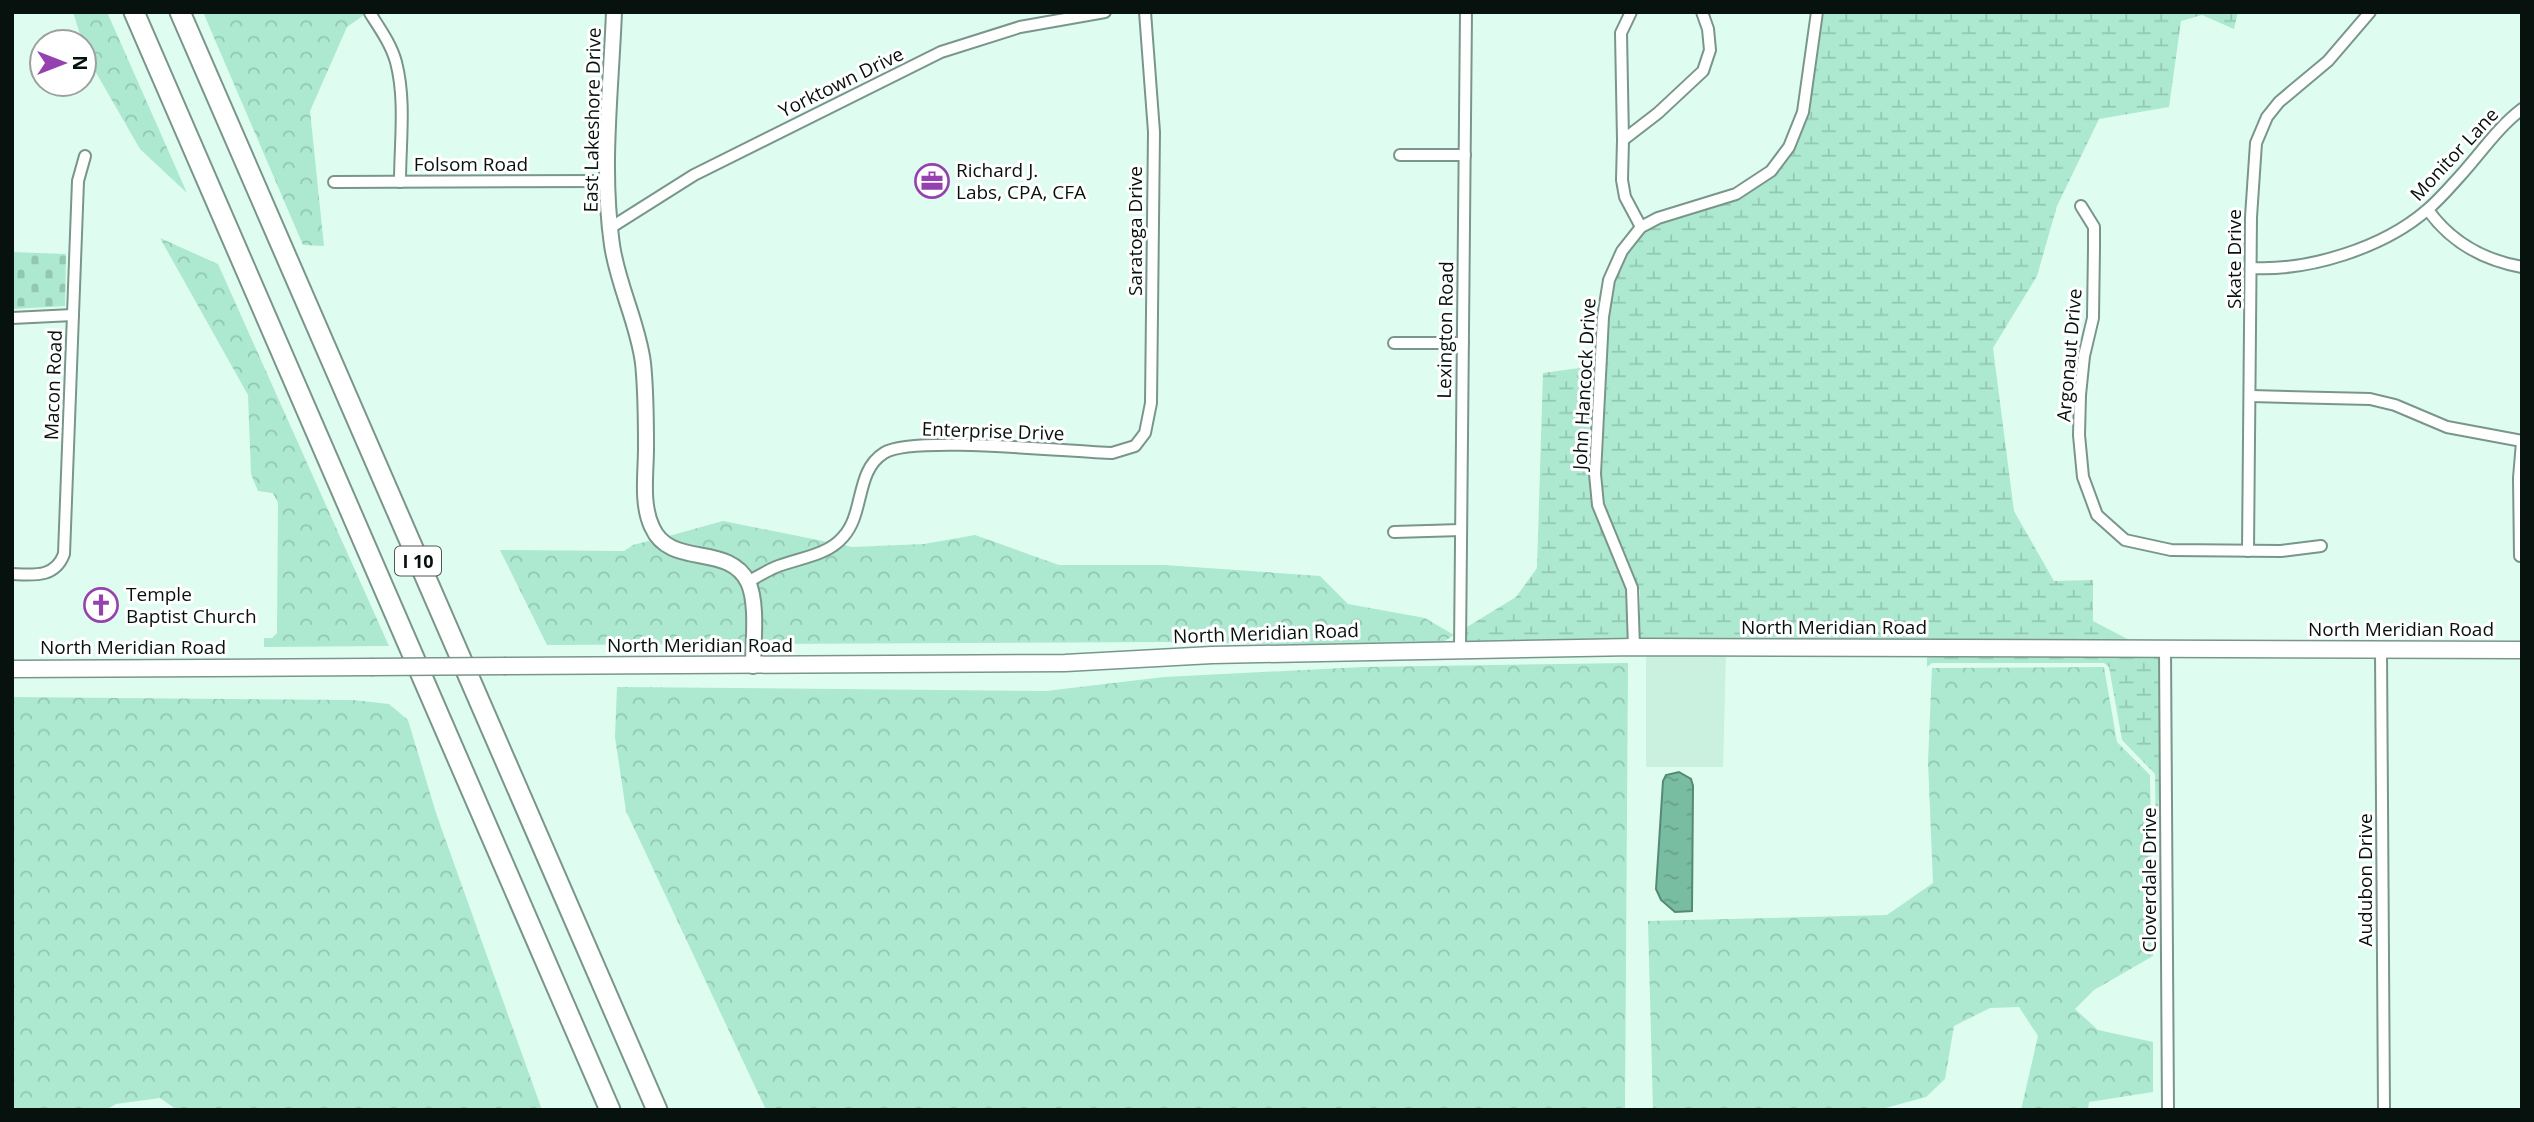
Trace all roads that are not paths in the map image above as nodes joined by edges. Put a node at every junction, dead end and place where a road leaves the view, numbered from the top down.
1 (134, 12) edge
2 (180, 12) edge
3 (614, 12) edge
4 (1105, 12) edge
5 (1145, 12) edge
6 (1466, 12) edge
7 (1631, 12) edge
8 (1702, 12) edge
9 (1817, 12) edge
10 (2370, 12) edge
11 (370, 13) edge
12 (2522, 109) edge
13 (1623, 140) junction
14 (1401, 155) dead end
15 (1465, 155) junction
16 (85, 156) dead end
17 (608, 181) junction
18 (334, 182) dead end
19 (400, 182) junction
20 (2081, 206) dead end
21 (2428, 210) junction
22 (610, 228) junction
23 (1641, 228) junction
24 (2522, 267) edge
25 (2252, 268) junction
26 (73, 314) junction
27 (12, 318) edge
28 (1394, 343) dead end
29 (1463, 343) junction
30 (2251, 396) junction
31 (2522, 441) edge
32 (1135, 446) joint
33 (1461, 530) junction
34 (1394, 532) dead end
35 (2321, 546) dead end
36 (2248, 551) junction
37 (2520, 556) edge
38 (12, 574) edge
39 (748, 582) junction
40 (1634, 647) junction
41 (1460, 649) junction
42 (2165, 650) junction
43 (2381, 650) junction
44 (2522, 650) edge
45 (753, 666) junction
46 (12, 669) edge
47 (610, 1110) edge
48 (657, 1110) edge
49 (2168, 1110) edge
50 (2384, 1110) edge

1 - 47 highway, I 10
2 - 48 highway, I 10
3 - 17 street, East Lakeshore Drive
4 - 22 street, Yorktown Drive
5 - 32 street, Saratoga Drive
6 - 15 street, Lexington Road
7 - 13 street
8 - 13 street
9 - 23 street, John Hancock Drive
10 - 25 street, Skate Drive
11 - 19 street
12 - 21 street, Monitor Lane
13 - 23 street
14 - 15 street
15 - 29 street, Lexington Road
16 - 26 street, Macon Road
17 - 19 street, Folsom Road
17 - 22 street, East Lakeshore Drive
18 - 19 street, Folsom Road
20 - 36 street, Argonaut Drive
21 - 24 street
21 - 25 street, Monitor Lane
22 - 39 street, East Lakeshore Drive
23 - 40 street, John Hancock Drive
25 - 30 street, Skate Drive
26 - 27 street
26 - 38 street, Macon Road
28 - 29 street
29 - 33 street, Lexington Road
30 - 31 street
30 - 36 street, Skate Drive
31 - 37 street
32 - 39 street, Enterprise Drive
33 - 34 street
33 - 41 street, Lexington Road
35 - 36 street, Argonaut Drive
39 - 45 street
40 - 41 main road, North Meridian Road
40 - 42 main road, North Meridian Road
41 - 45 main road, North Meridian Road
42 - 43 main road, North Meridian Road
42 - 49 street, Cloverdale Drive
43 - 44 main road, North Meridian Road
43 - 50 street, Audubon Drive
45 - 46 main road, North Meridian Road, bridge

